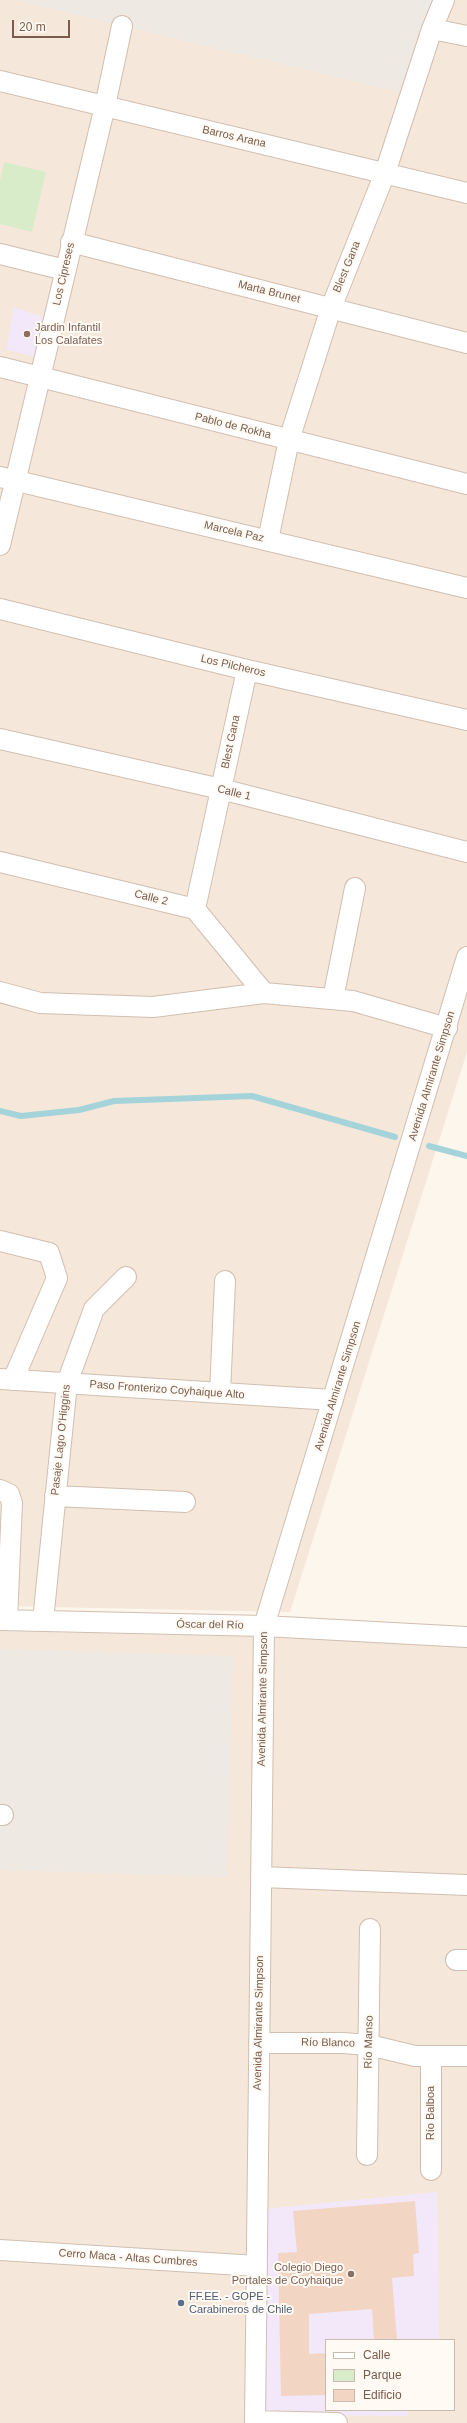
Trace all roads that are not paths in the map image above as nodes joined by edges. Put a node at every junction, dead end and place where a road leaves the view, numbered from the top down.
1 (444, 0) edge
2 (122, 26) dead end
3 (432, 28) junction
4 (467, 36) edge
5 (0, 81) edge
6 (105, 106) junction
7 (385, 173) junction
8 (467, 193) edge
9 (71, 242) junction
10 (0, 254) edge
11 (64, 270) junction
12 (330, 308) junction
13 (467, 343) edge
14 (0, 367) edge
15 (40, 377) junction
16 (289, 440) junction
17 (8, 478) edge
18 (467, 484) edge
19 (268, 540) junction
20 (0, 545) edge
21 (467, 588) edge
22 (0, 609) edge
23 (247, 670) junction
24 (467, 720) edge
25 (0, 739) edge
26 (221, 789) junction
27 (467, 852) edge
28 (0, 862) edge
29 (355, 888) dead end
30 (195, 909) junction
31 (467, 958) edge
32 (0, 992) edge
33 (264, 994) junction
34 (333, 1000) junction
35 (447, 1028) junction
36 (0, 1241) edge
37 (126, 1277) dead end
38 (225, 1281) dead end
39 (6, 1379) edge
40 (67, 1383) junction
41 (220, 1393) junction
42 (333, 1400) junction
43 (0, 1490) edge
44 (55, 1496) junction
45 (185, 1502) dead end
46 (4, 1620) edge
47 (43, 1621) junction
48 (264, 1626) junction
49 (467, 1638) edge
50 (261, 1877) junction
51 (467, 1885) edge
52 (370, 1929) dead end
53 (259, 2043) junction
54 (368, 2045) junction
55 (431, 2056) junction
56 (467, 2056) edge
57 (367, 2155) dead end
58 (431, 2170) dead end
59 (0, 2250) edge
60 (257, 2266) junction
61 (255, 2422) edge
62 (337, 2423) edge

1 - 3 street, Blest Gana
2 - 6 street, Los Cipreses
3 - 4 street
3 - 7 street, Blest Gana
5 - 6 street, Barros Arana
6 - 7 street, Barros Arana
6 - 9 street, Los Cipreses
7 - 8 street, Barros Arana
7 - 12 street, Blest Gana
9 - 11 street, Los Cipreses
9 - 12 street, Marta Brunet
10 - 11 street
11 - 15 street, Los Cipreses
12 - 13 street, Marta Brunet
12 - 16 street, Blest Gana
14 - 15 street, Pablo de Rokha
15 - 16 street, Pablo de Rokha
15 - 17 street, Los Cipreses
16 - 18 street, Pablo de Rokha
16 - 19 street, Blest Gana
17 - 19 street, Marcela Paz
17 - 20 street, Los Cipreses
19 - 21 street, Marcela Paz
22 - 23 street, Los Pilcheros
23 - 24 street, Los Pilcheros
23 - 26 street, Blest Gana
25 - 26 street, Calle 1
26 - 27 street, Calle 1
26 - 30 street, Blest Gana
28 - 30 street, Calle 2
29 - 34 street
30 - 33 street
31 - 35 street, Avenida Almirante Simpson
32 - 33 street
33 - 34 street
34 - 35 street
35 - 42 street, Avenida Almirante Simpson
36 - 39 street
37 - 40 street, Pasaje Lago O'Higgins
38 - 41 street
39 - 40 street, Paso Fronterizo Coyhaique Alto
40 - 41 street, Paso Fronterizo Coyhaique Alto
40 - 44 street, Pasaje Lago O'Higgins
41 - 42 street, Paso Fronterizo Coyhaique Alto
42 - 48 street, Avenida Almirante Simpson
43 - 46 street
44 - 45 street
44 - 47 street, Pasaje Lago O'Higgins
46 - 47 street, Óscar del Río
47 - 48 street, Óscar del Río
48 - 49 street, Óscar del Río
48 - 50 street, Avenida Almirante Simpson
50 - 51 street
50 - 53 street, Avenida Almirante Simpson
52 - 54 street, Río Manso
53 - 54 street, Río Blanco
53 - 60 street, Avenida Almirante Simpson
54 - 55 street, Río Blanco
54 - 57 street, Río Manso
55 - 56 street, Río Blanco
55 - 58 street, Río Balboa
59 - 60 street, Cerro Maca - Altas Cumbres
60 - 61 street, Avenida Almirante Simpson
61 - 62 street

